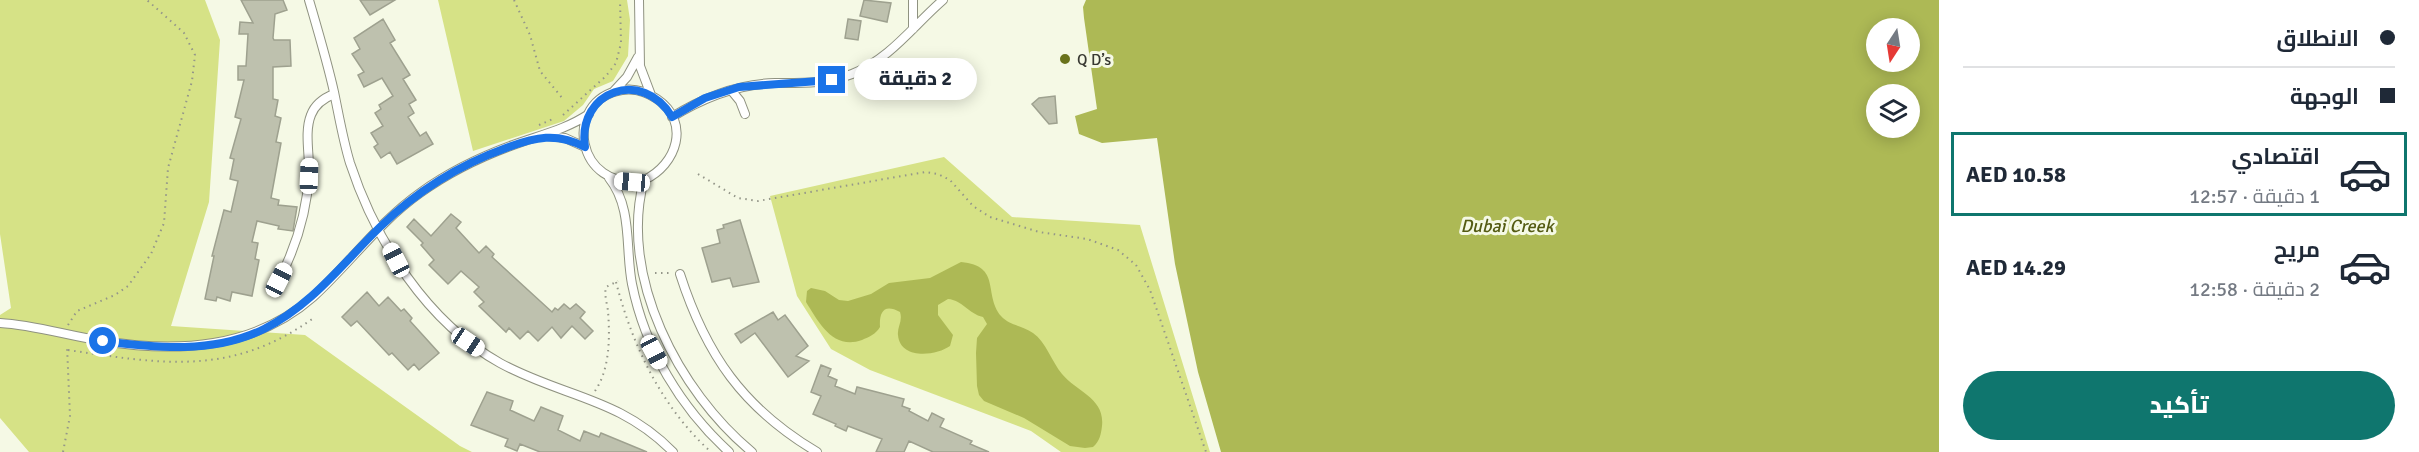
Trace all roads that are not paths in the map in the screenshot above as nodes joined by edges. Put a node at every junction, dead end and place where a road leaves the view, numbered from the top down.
1 (309, 0) edge
2 (639, 0) edge
3 (914, 0) edge
4 (943, 0) edge
5 (913, 29) junction
6 (639, 56) junction
7 (731, 90) junction
8 (334, 94) junction
9 (610, 94) junction
10 (651, 95) junction
11 (589, 114) junction
12 (745, 114) dead end
13 (672, 117) junction
14 (541, 137) junction
15 (585, 147) junction
16 (609, 177) junction
17 (644, 180) junction
18 (379, 227) junction
19 (680, 274) road end
20 (279, 280) dead end
21 (0, 323) edge
22 (673, 452) edge
23 (729, 452) edge
24 (752, 452) edge
25 (817, 452) edge

1 - 8 lane
2 - 6 lane
3 - 5 lane
4 - 5 lane
5 - 7 lane
6 - 9 lane
6 - 10 lane
7 - 12 lane
7 - 13 lane
8 - 18 lane
8 - 20 lane
9 - 10 lane
9 - 11 lane
10 - 13 lane
11 - 14 lane
11 - 15 lane
13 - 17 lane
14 - 15 lane
14 - 18 lane
15 - 16 lane
16 - 17 lane
16 - 23 lane
17 - 24 lane
18 - 21 lane
18 - 22 lane
19 - 25 lane

